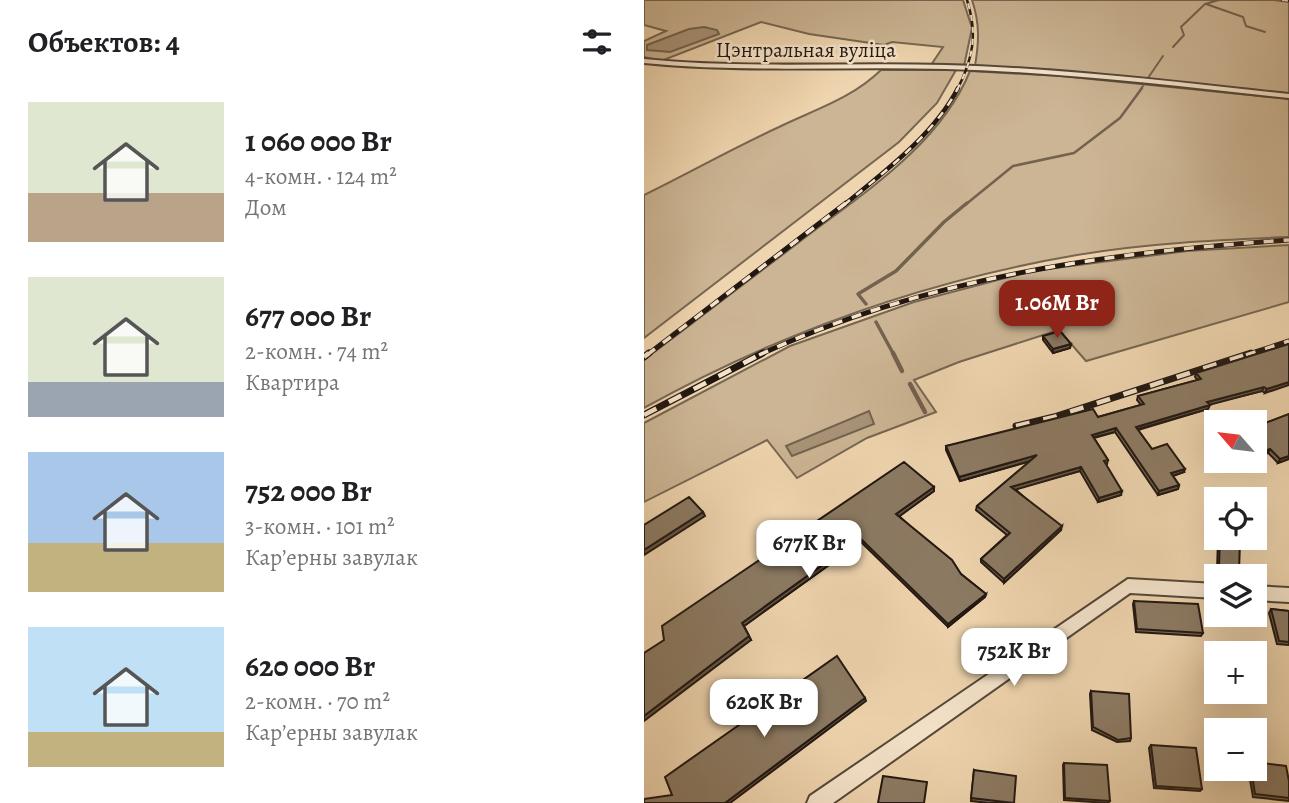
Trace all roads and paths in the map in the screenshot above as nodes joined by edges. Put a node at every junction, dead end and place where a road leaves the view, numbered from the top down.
1 (644, 61) edge
2 (1289, 96) edge
3 (1204, 590) edge
4 (1267, 594) edge
5 (1289, 595) edge
6 (817, 803) edge

1 - 2 street, Цэнтральная вуліца
3 - 6 street
4 - 5 street

